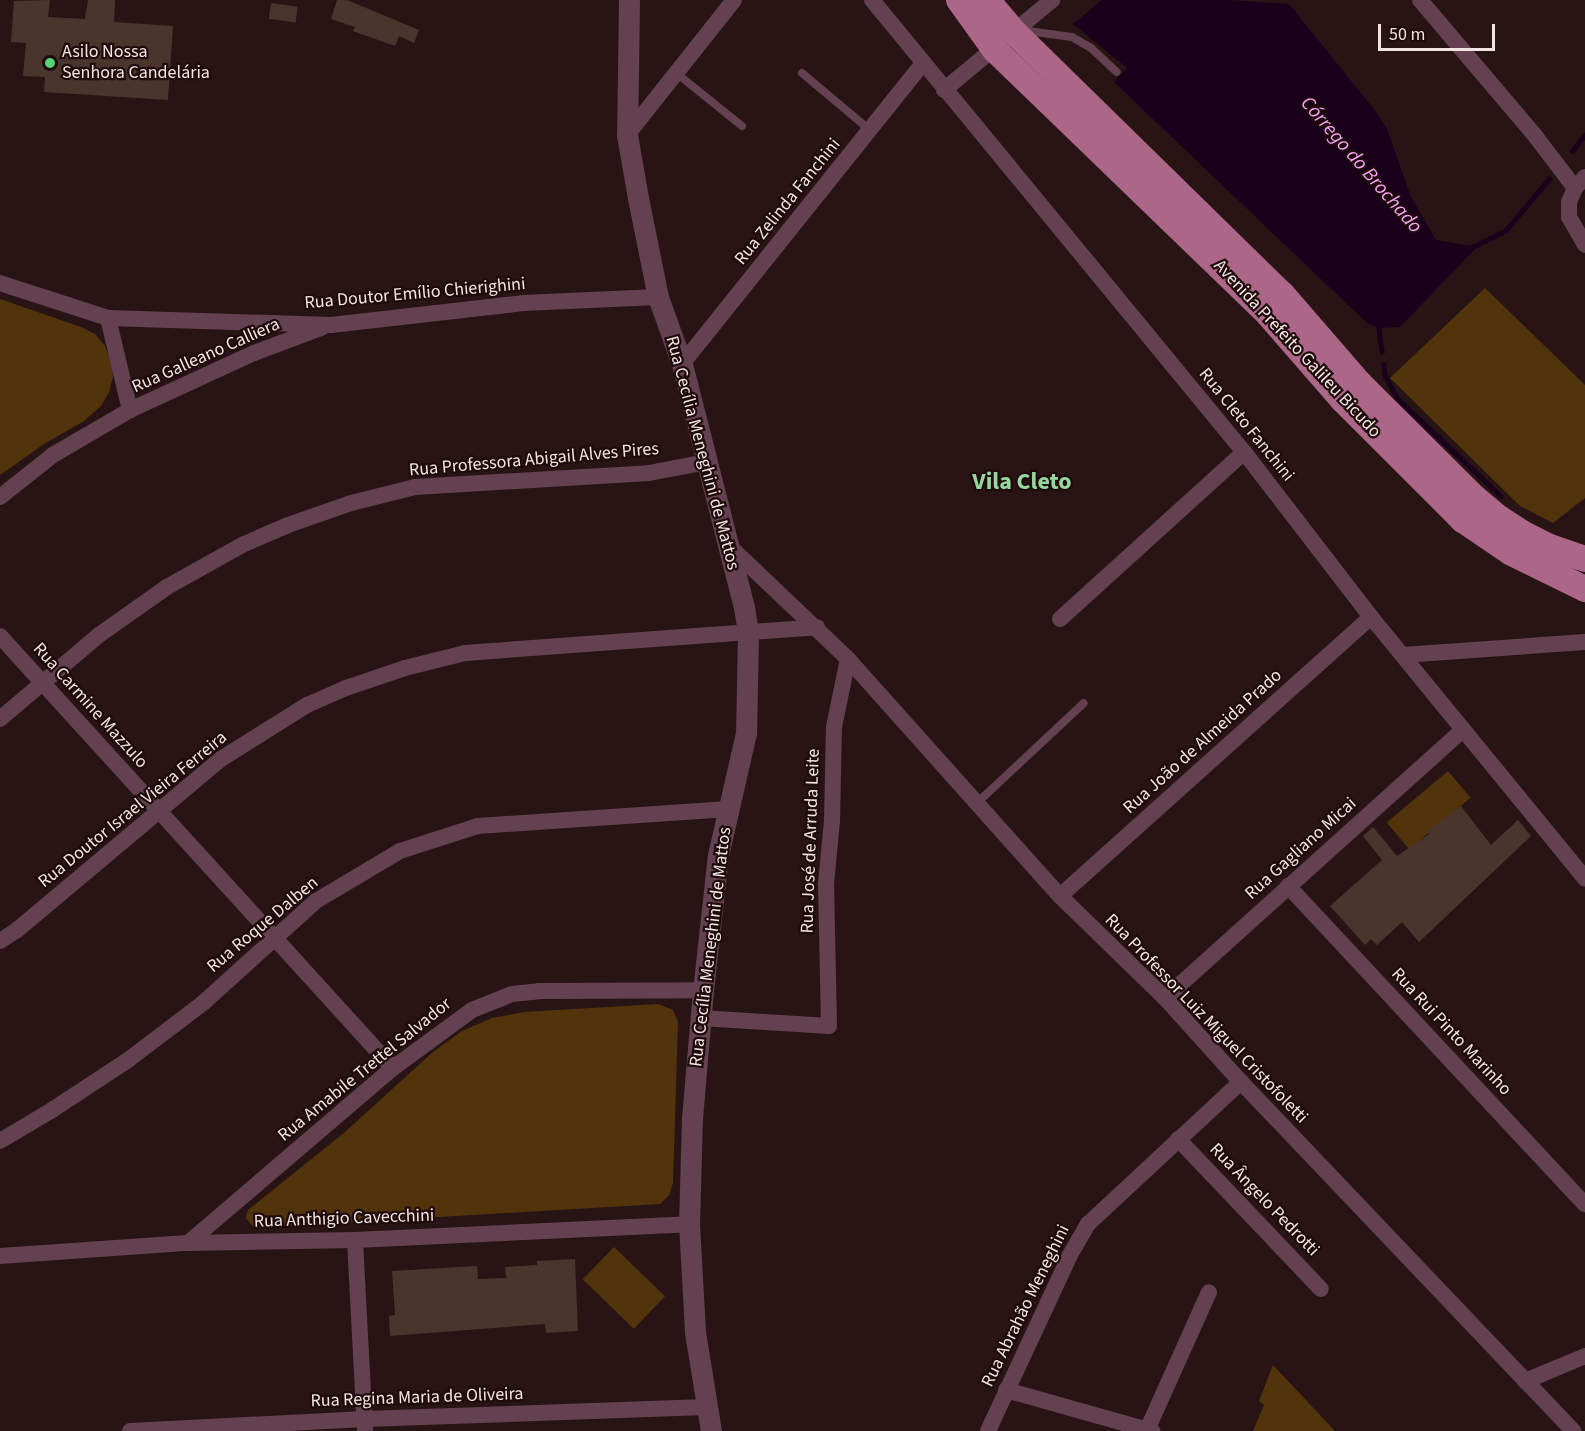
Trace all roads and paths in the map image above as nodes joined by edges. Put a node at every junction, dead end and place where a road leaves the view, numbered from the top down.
1 (629, 0) edge
2 (734, 0) edge
3 (872, 0) edge
4 (959, 0) edge
5 (987, 0) edge
6 (1053, 0) edge
7 (1420, 0) edge
8 (1016, 31) junction
9 (995, 50) junction
10 (923, 63) junction
11 (675, 72) junction
12 (1117, 72) dead end
13 (802, 73) dead end
14 (944, 90) junction
15 (742, 126) dead end
16 (870, 130) junction
17 (627, 135) junction
18 (1580, 183) edge
19 (1585, 244) edge
20 (0, 283) edge
21 (658, 297) junction
22 (108, 318) junction
23 (252, 323) junction
24 (331, 325) junction
25 (254, 353) junction
26 (682, 364) junction
27 (130, 410) junction
28 (1244, 452) junction
29 (706, 462) junction
30 (0, 497) edge
31 (725, 542) junction
32 (1585, 559) edge
33 (1585, 589) edge
34 (1371, 617) junction
35 (1060, 619) dead end
36 (817, 627) junction
37 (748, 633) junction
38 (0, 636) edge
39 (1585, 642) edge
40 (1403, 655) junction
41 (848, 659) junction
42 (43, 684) junction
43 (1084, 703) dead end
44 (0, 720) edge
45 (1463, 730) junction
46 (977, 803) junction
47 (728, 809) junction
48 (159, 812) junction
49 (1585, 878) edge
50 (1288, 886) junction
51 (1060, 896) junction
52 (273, 937) junction
53 (0, 941) edge
54 (703, 990) junction
55 (1165, 998) junction
56 (701, 1018) junction
57 (393, 1068) junction
58 (1241, 1082) junction
59 (1178, 1139) junction
60 (0, 1141) edge
61 (1585, 1204) edge
62 (689, 1224) junction
63 (355, 1240) junction
64 (188, 1243) junction
65 (0, 1256) edge
66 (1321, 1289) dead end
67 (1209, 1292) dead end
68 (1585, 1356) edge
69 (1525, 1381) junction
70 (1006, 1390) junction
71 (706, 1407) junction
72 (365, 1425) edge
73 (1149, 1430) edge
74 (130, 1431) edge
75 (711, 1431) edge
76 (988, 1431) edge
77 (1573, 1431) edge

1 - 17 street, Rua Cecília Meneghini de Mattos
2 - 11 street
3 - 10 street, Rua Cleto Fanchini
4 - 9 main road, Avenida Prefeito Galileu Bicudo
5 - 8 main road, Avenida Prefeito Galileu Bicudo
6 - 8 street
7 - 18 street
8 - 9 street
8 - 12 lane
8 - 32 main road, Avenida Prefeito Galileu Bicudo
9 - 14 street
9 - 33 main road, Avenida Prefeito Galileu Bicudo
10 - 14 street, Rua Cleto Fanchini
10 - 16 street, Rua Zelinda Fanchini
11 - 15 lane
11 - 17 street
13 - 16 lane
14 - 28 street, Rua Cleto Fanchini
16 - 26 street, Rua Zelinda Fanchini
17 - 21 street, Rua Cecília Meneghini de Mattos
18 - 19 street
20 - 22 street, Rua Doutor Emílio Chierighini
21 - 24 street, Rua Doutor Emílio Chierighini
21 - 26 street, Rua Cecília Meneghini de Mattos
22 - 23 street, Rua Doutor Emílio Chierighini
22 - 27 street
23 - 24 street, Rua Doutor Emílio Chierighini
23 - 25 street
24 - 25 street, Rua Galleano Calliera
25 - 27 street, Rua Galleano Calliera
26 - 29 street, Rua Cecília Meneghini de Mattos
27 - 30 street, Rua Galleano Calliera
28 - 34 street, Rua Cleto Fanchini
28 - 35 street
29 - 31 street, Rua Cecília Meneghini de Mattos
29 - 42 street, Rua Professora Abigail Alves Pires
31 - 36 street, Rua Professor Luiz Miguel Cristofoletti
31 - 37 street, Rua Cecília Meneghini de Mattos
34 - 40 street, Rua Cleto Fanchini
34 - 51 street, Rua João de Almeida Prado
36 - 37 street
36 - 41 street, Rua Professor Luiz Miguel Cristofoletti
37 - 47 street, Rua Cecília Meneghini de Mattos
37 - 48 street, Rua Doutor Israel Vieira Ferreira
38 - 42 street, Rua Carmine Mazzulo
39 - 40 street
40 - 45 street, Rua Cleto Fanchini
41 - 46 street, Rua Professor Luiz Miguel Cristofoletti
41 - 56 street, Rua José de Arruda Leite
42 - 44 street, Rua Professora Abigail Alves Pires
42 - 48 street, Rua Carmine Mazzulo
43 - 46 lane
45 - 49 street, Rua Cleto Fanchini
45 - 50 street, Rua Gagliano Micai
46 - 51 street, Rua Professor Luiz Miguel Cristofoletti
47 - 52 street, Rua Roque Dalben
47 - 54 street, Rua Cecília Meneghini de Mattos
48 - 52 street, Rua Carmine Mazzulo
48 - 53 street, Rua Doutor Israel Vieira Ferreira
50 - 55 street, Rua Gagliano Micai
50 - 61 street, Rua Rui Pinto Marinho
51 - 55 street, Rua Professor Luiz Miguel Cristofoletti
52 - 57 street, Rua Carmine Mazzulo
52 - 60 street, Rua Roque Dalben
54 - 56 street, Rua Cecília Meneghini de Mattos
54 - 57 street, Rua Amabile Trettel Salvador
55 - 58 street, Rua Professor Luiz Miguel Cristofoletti
56 - 62 street, Rua Cecília Meneghini de Mattos
57 - 64 street, Rua Amabile Trettel Salvador
58 - 59 street, Rua Abrahão Meneghini
58 - 69 street, Rua Professor Luiz Miguel Cristofoletti
59 - 66 street, Rua Ângelo Pedrotti
59 - 70 street, Rua Abrahão Meneghini
62 - 63 street, Rua Anthigio Cavecchini
62 - 71 street, Rua Cecília Meneghini de Mattos
63 - 64 street, Rua Anthigio Cavecchini
63 - 72 street
64 - 65 street, Rua Anthigio Cavecchini
67 - 73 street
68 - 69 street
69 - 77 street, Rua Professor Luiz Miguel Cristofoletti
70 - 73 street
70 - 76 street, Rua Abrahão Meneghini
71 - 72 street, Rua Regina Maria de Oliveira
71 - 75 street, Rua Cecília Meneghini de Mattos
72 - 74 street, Rua Regina Maria de Oliveira

